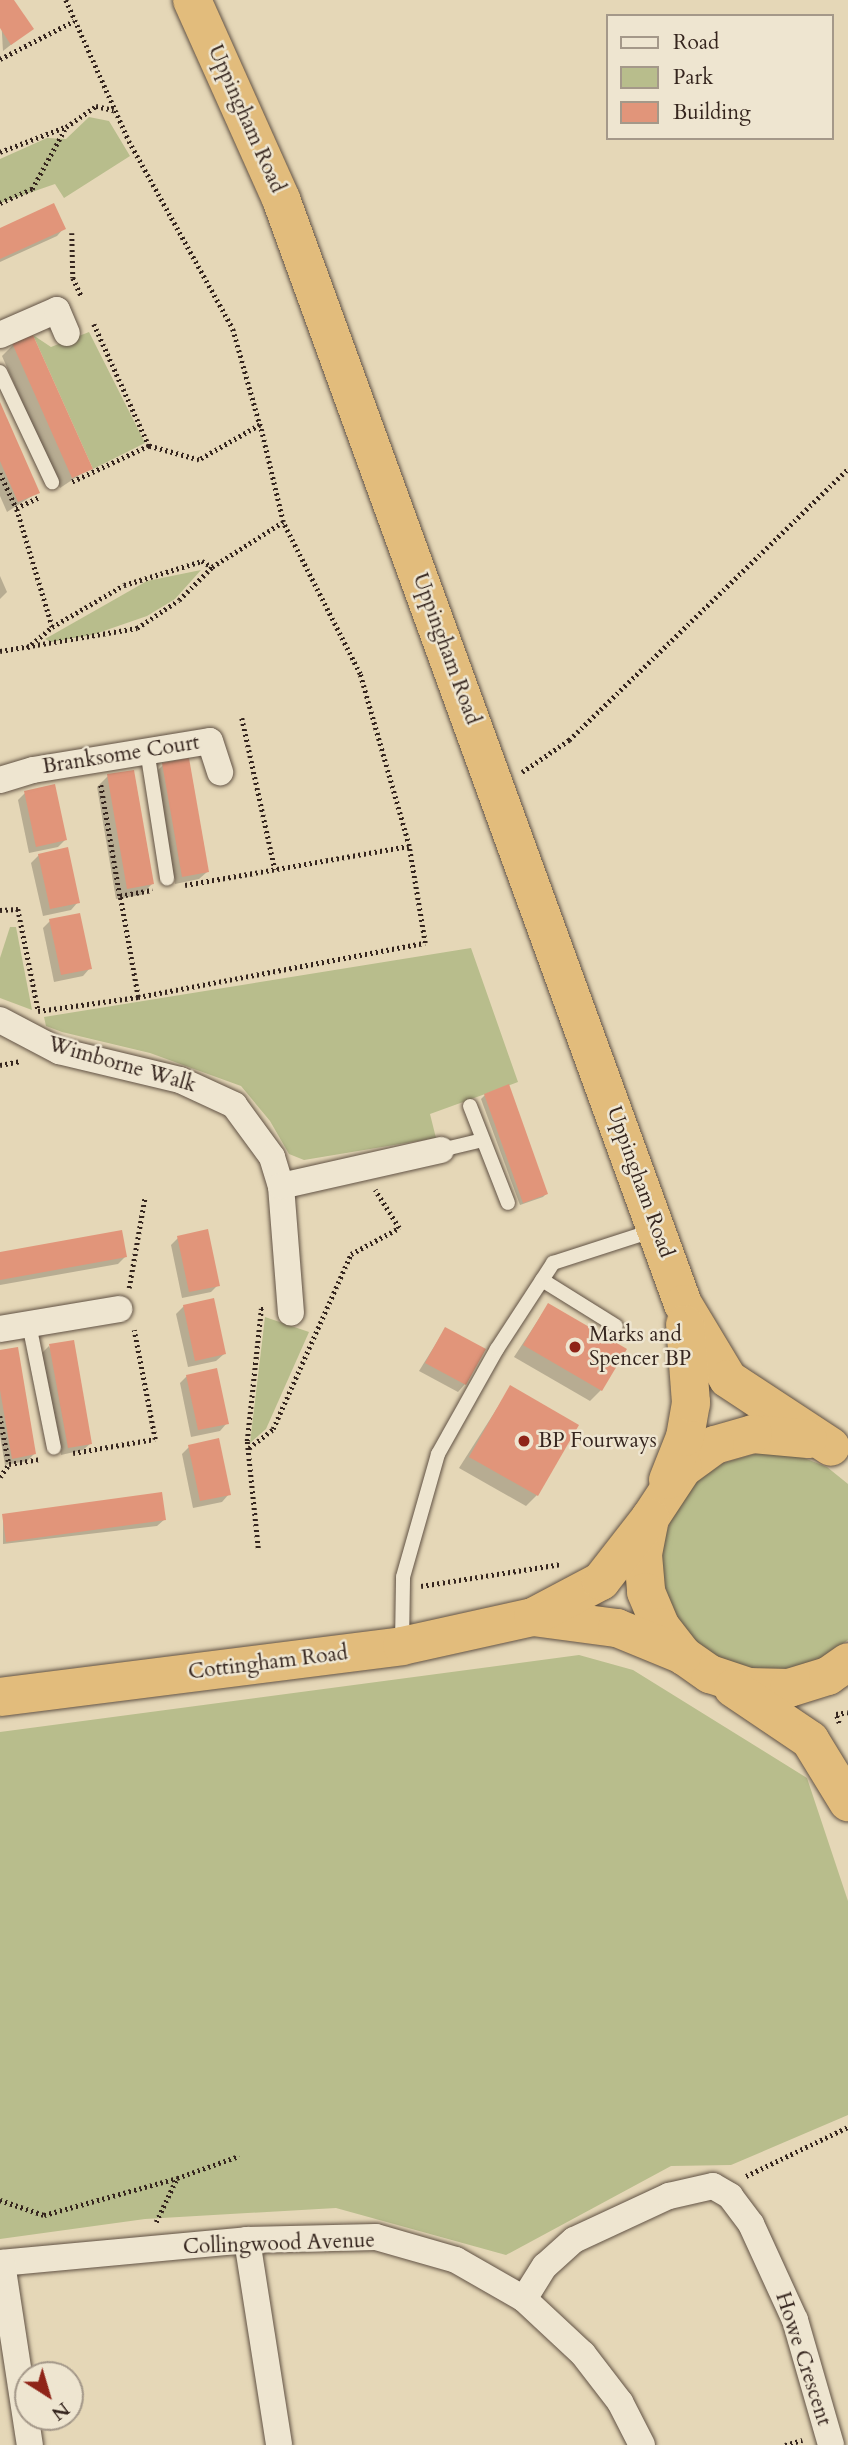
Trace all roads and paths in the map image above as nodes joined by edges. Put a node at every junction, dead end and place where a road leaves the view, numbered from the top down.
1 (66, 0) edge
2 (192, 0) edge
3 (74, 21) junction
4 (0, 59) edge
5 (114, 110) junction
6 (66, 127) junction
7 (0, 152) edge
8 (0, 203) edge
9 (72, 233) dead end
10 (67, 333) dead end
11 (0, 335) edge
12 (0, 372) edge
13 (260, 425) junction
14 (149, 446) junction
15 (848, 469) edge
16 (0, 473) edge
17 (56, 486) junction
18 (16, 508) junction
19 (283, 522) junction
20 (212, 566) junction
21 (52, 626) junction
22 (27, 648) junction
23 (0, 651) edge
24 (242, 718) dead end
25 (147, 750) junction
26 (96, 759) junction
27 (220, 772) dead end
28 (0, 780) edge
29 (496, 785) junction
30 (409, 846) junction
31 (275, 869) junction
32 (166, 885) junction
33 (120, 896) junction
34 (0, 910) edge
35 (138, 998) junction
36 (38, 1009) junction
37 (0, 1020) edge
38 (42, 1044) junction
39 (470, 1106) dead end
40 (483, 1140) junction
41 (441, 1150) joint
42 (376, 1165) junction
43 (281, 1186) junction
44 (145, 1196) dead end
45 (508, 1203) dead end
46 (657, 1230) junction
47 (542, 1280) junction
48 (683, 1304) junction
49 (124, 1308) junction
50 (291, 1309) joint
51 (29, 1324) junction
52 (616, 1326) dead end
53 (0, 1329) edge
54 (0, 1416) edge
55 (250, 1448) junction
56 (55, 1453) junction
57 (839, 1453) edge
58 (9, 1464) junction
59 (0, 1477) edge
60 (654, 1509) junction
61 (258, 1548) dead end
62 (576, 1562) dead end
63 (403, 1589) junction
64 (533, 1617) junction
65 (402, 1646) junction
66 (848, 1662) edge
67 (697, 1665) junction
68 (0, 1698) edge
69 (848, 1802) edge
70 (848, 2127) edge
71 (239, 2156) dead end
72 (177, 2178) junction
73 (730, 2196) junction
74 (0, 2200) edge
75 (247, 2241) junction
76 (149, 2249) junction
77 (1, 2263) edge
78 (524, 2299) junction
79 (30, 2445) edge
80 (279, 2445) edge
81 (642, 2445) edge
82 (831, 2445) edge

1 - 3 path
2 - 29 highway, Uppingham Road
3 - 4 path
3 - 5 path
5 - 6 path
5 - 13 path
6 - 7 path
6 - 8 path
9 - 14 path
10 - 11 street
12 - 17 lane
13 - 14 path
13 - 19 path
14 - 17 path
15 - 29 path
16 - 18 path
17 - 18 path
18 - 21 path
19 - 20 path
19 - 30 path
20 - 21 path
20 - 22 path
21 - 22 path
22 - 23 path
24 - 31 path
25 - 26 street, Branksome Court
25 - 27 street, Branksome Court
25 - 32 lane
26 - 28 street, Branksome Court
26 - 33 path
29 - 46 highway, Uppingham Road
30 - 31 path
30 - 35 path
31 - 32 path
32 - 33 path
33 - 35 path
34 - 36 path
35 - 36 path
36 - 38 path
37 - 38 street, Wimborne Walk
38 - 43 street, Wimborne Walk
39 - 40 lane
40 - 41 lane
40 - 45 lane
41 - 42 street
42 - 43 street
42 - 55 path
43 - 50 street, Wimborne Walk
44 - 49 path
46 - 47 lane
46 - 48 highway, Uppingham Road
47 - 52 lane
47 - 63 lane
48 - 57 highway, Uppingham Road
48 - 60 highway, Uppingham Road
49 - 51 street
49 - 56 path
50 - 55 path
51 - 53 street
51 - 56 lane
54 - 58 path
55 - 61 path
56 - 58 path
57 - 60 highway
58 - 59 path
60 - 64 highway, Cottingham Road
60 - 67 highway
62 - 63 path
63 - 65 lane
64 - 65 highway, Cottingham Road
64 - 67 highway, Cottingham Road
65 - 68 highway, Cottingham Road
66 - 67 highway
67 - 69 highway
70 - 73 path
71 - 72 path
72 - 74 path
72 - 76 path
73 - 78 street
73 - 82 street, Howe Crescent
75 - 76 street, Collingwood Avenue
75 - 78 street, Collingwood Avenue
75 - 80 street
76 - 77 street, Collingwood Avenue
77 - 79 street
78 - 81 street, Collingwood Avenue

